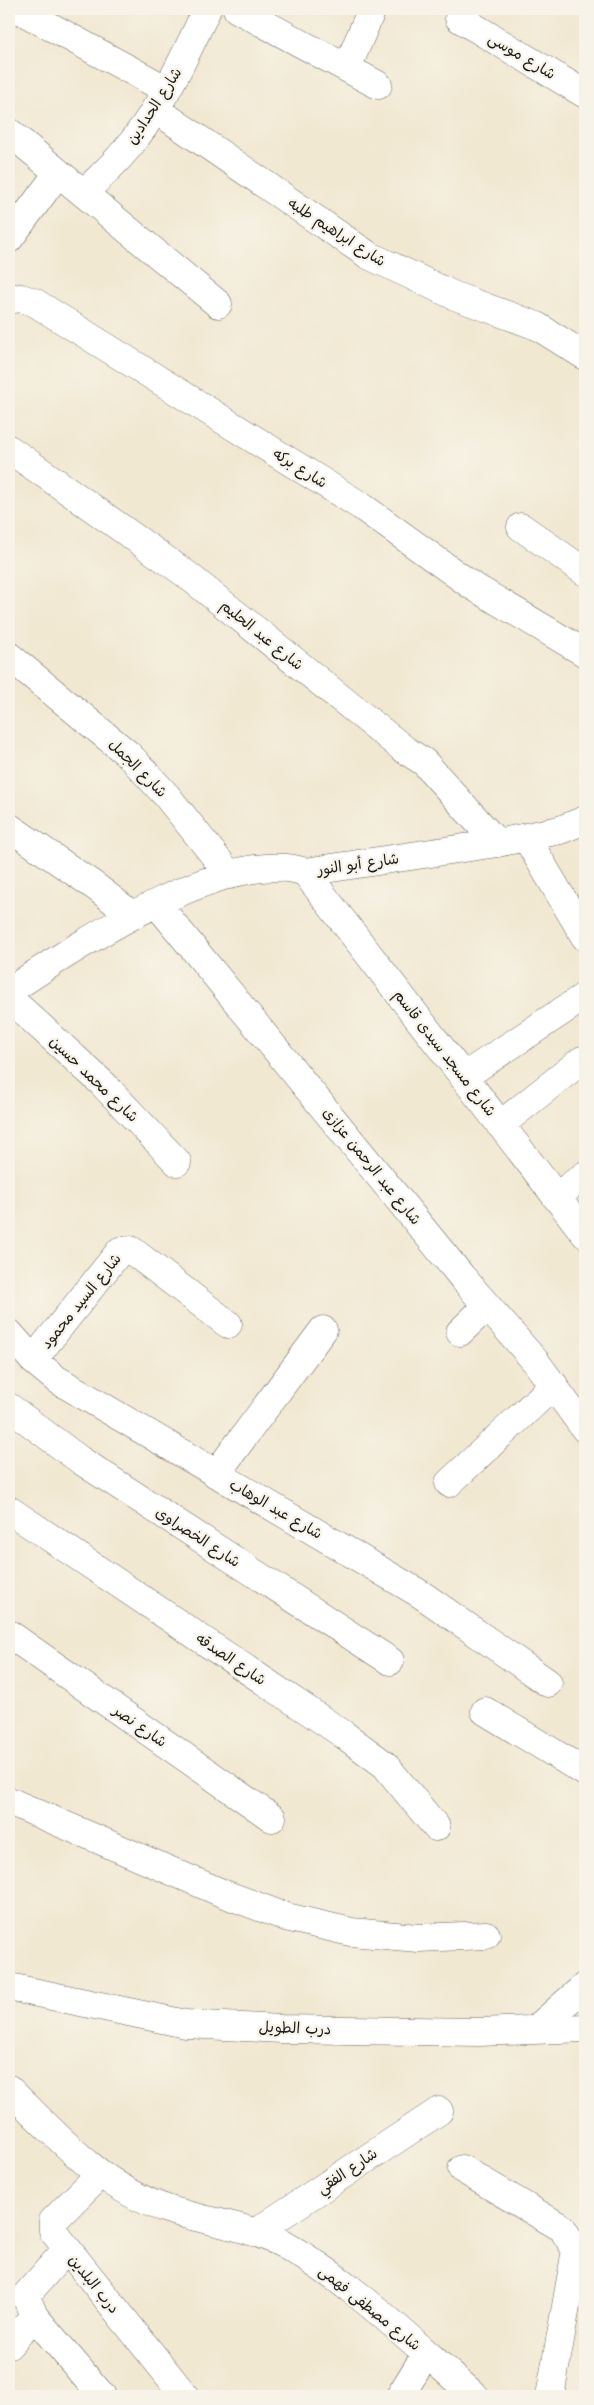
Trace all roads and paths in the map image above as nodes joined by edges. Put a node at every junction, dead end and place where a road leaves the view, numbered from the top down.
1 (18, 9) edge
2 (207, 9) edge
3 (237, 9) edge
4 (372, 9) edge
5 (459, 18) dead end
6 (347, 68) junction
7 (378, 85) dead end
8 (585, 94) edge
9 (161, 100) junction
10 (9, 132) edge
11 (58, 173) junction
12 (84, 193) junction
13 (9, 239) edge
14 (10, 298) edge
15 (218, 304) dead end
16 (585, 356) edge
17 (9, 448) edge
18 (521, 527) dead end
19 (585, 572) edge
20 (585, 653) edge
21 (9, 656) edge
22 (585, 820) edge
23 (9, 827) edge
24 (526, 836) junction
25 (497, 843) junction
26 (305, 872) junction
27 (230, 875) junction
28 (157, 904) junction
29 (132, 915) junction
30 (585, 937) edge
31 (9, 992) edge
32 (585, 996) edge
33 (9, 998) edge
34 (582, 1060) dead end
35 (463, 1076) junction
36 (500, 1125) junction
37 (177, 1162) dead end
38 (585, 1175) edge
39 (556, 1197) junction
40 (585, 1234) edge
41 (487, 1306) junction
42 (228, 1324) dead end
43 (323, 1330) dead end
44 (460, 1332) dead end
45 (9, 1333) edge
46 (32, 1360) junction
47 (554, 1385) junction
48 (9, 1407) edge
49 (585, 1430) edge
50 (216, 1474) junction
51 (449, 1484) dead end
52 (9, 1510) edge
53 (9, 1634) edge
54 (390, 1661) dead end
55 (548, 1683) dead end
56 (485, 1711) dead end
57 (585, 1772) edge
58 (9, 1801) edge
59 (272, 1818) dead end
60 (436, 1827) dead end
61 (486, 1935) dead end
62 (585, 1986) edge
63 (9, 1987) edge
64 (585, 2028) edge
65 (535, 2030) junction
66 (9, 2089) edge
67 (439, 2111) dead end
68 (462, 2170) dead end
69 (100, 2174) junction
70 (256, 2232) junction
71 (66, 2250) junction
72 (34, 2316) junction
73 (9, 2344) edge
74 (426, 2354) junction
75 (102, 2396) edge
76 (185, 2396) edge
77 (400, 2396) edge
78 (476, 2396) edge
79 (550, 2396) edge

1 - 9 street, شارع ابراهيم طلبه
2 - 9 street, شارع الحدادين
3 - 6 street
4 - 6 street
5 - 8 street, شارع موسى
6 - 7 street
9 - 12 street, شارع الحدادين
9 - 16 street, شارع ابراهيم طلبه
10 - 11 street
11 - 12 street
11 - 13 street
12 - 15 street
14 - 20 street, شارع بركه
17 - 25 street, شارع عبد الحليم
18 - 19 street
21 - 27 street, شارع الجمل
22 - 24 street, شارع أبو النور
23 - 29 street
24 - 25 street, شارع أبو النور
24 - 30 street
25 - 26 street, شارع أبو النور
26 - 27 street, شارع أبو النور
26 - 35 street, شارع مسجد سيدى قاسم
27 - 28 street, شارع أبو النور
28 - 29 street, شارع أبو النور
28 - 41 street, شارع عبد الرحمن عزازى
29 - 31 street, شارع أبو النور
32 - 35 street
33 - 37 street, شارع محمد حسين
34 - 36 street
35 - 36 street, شارع مسجد سيدى قاسم
36 - 39 street, شارع مسجد سيدى قاسم
38 - 39 street
39 - 40 street, شارع مسجد سيدى قاسم
41 - 44 street
41 - 47 street, شارع عبد الرحمن عزازى
42 - 46 street, شارع السيد محمود
43 - 50 street
45 - 46 street, شارع عبد الوهاب
46 - 50 street, شارع عبد الوهاب
47 - 49 street, شارع عبد الرحمن عزازى
47 - 51 street
48 - 54 street, شارع الخصراوى
50 - 55 street, شارع عبد الوهاب
52 - 60 street, شارع الصدقه
53 - 59 street, شارع نصر
56 - 57 street
58 - 61 street
62 - 65 street
63 - 65 street, درب الطويل
64 - 65 street, درب الطويل
66 - 69 street, شارع مصطفى فهمى
67 - 70 street, شارع الفقي
68 - 79 street
69 - 70 street, شارع مصطفى فهمى
69 - 71 street, درب البلدين
70 - 74 street, شارع مصطفى فهمى
71 - 72 street
71 - 76 street, درب البلدين
72 - 73 street
72 - 75 street
74 - 77 street
74 - 78 street, شارع مصطفى فهمى

